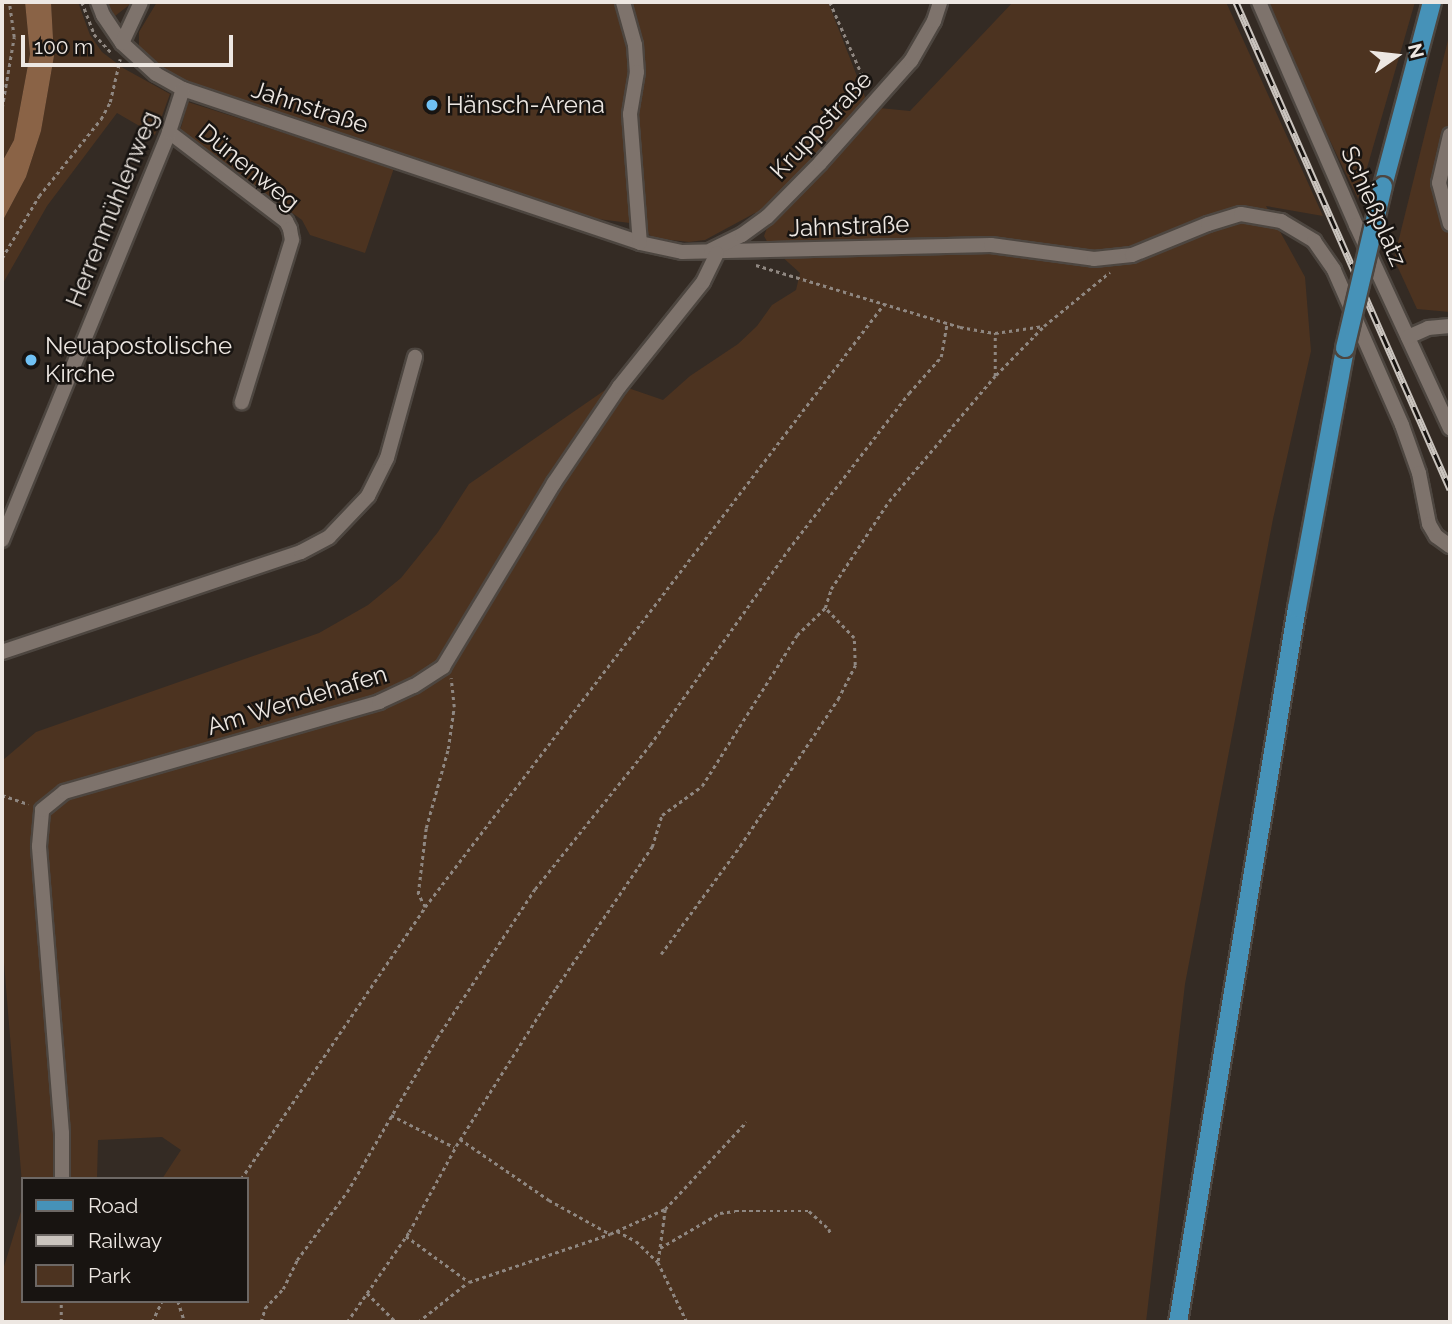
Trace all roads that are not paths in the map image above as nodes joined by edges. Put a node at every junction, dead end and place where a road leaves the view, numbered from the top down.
1 (98, 2) edge
2 (141, 2) edge
3 (623, 2) edge
4 (940, 2) edge
5 (1259, 2) edge
6 (1432, 2) edge
7 (122, 43) junction
8 (183, 89) junction
9 (169, 132) junction
10 (1450, 135) edge
11 (1450, 224) edge
12 (640, 243) junction
13 (711, 253) junction
14 (1450, 326) edge
15 (1408, 337) junction
16 (415, 357) dead end
17 (242, 402) dead end
18 (1450, 428) edge
19 (2, 540) edge
20 (1450, 546) edge
21 (2, 652) edge
22 (62, 1177) edge
23 (1178, 1322) edge

1 - 7 street, Jahnstraße
2 - 7 street
3 - 12 street
4 - 13 street, Kruppstraße
5 - 15 street, Schießplatz
6 - 23 main road, bridge
7 - 8 street, Jahnstraße
8 - 9 street, Herrenmühlenweg
8 - 12 street, Jahnstraße
9 - 17 street, Dünenweg
9 - 19 street, Herrenmühlenweg
10 - 11 street
12 - 13 street, Jahnstraße
13 - 20 street, Jahnstraße
13 - 22 street, Am Wendehafen
14 - 15 street
15 - 18 street, Schießplatz
16 - 21 street

